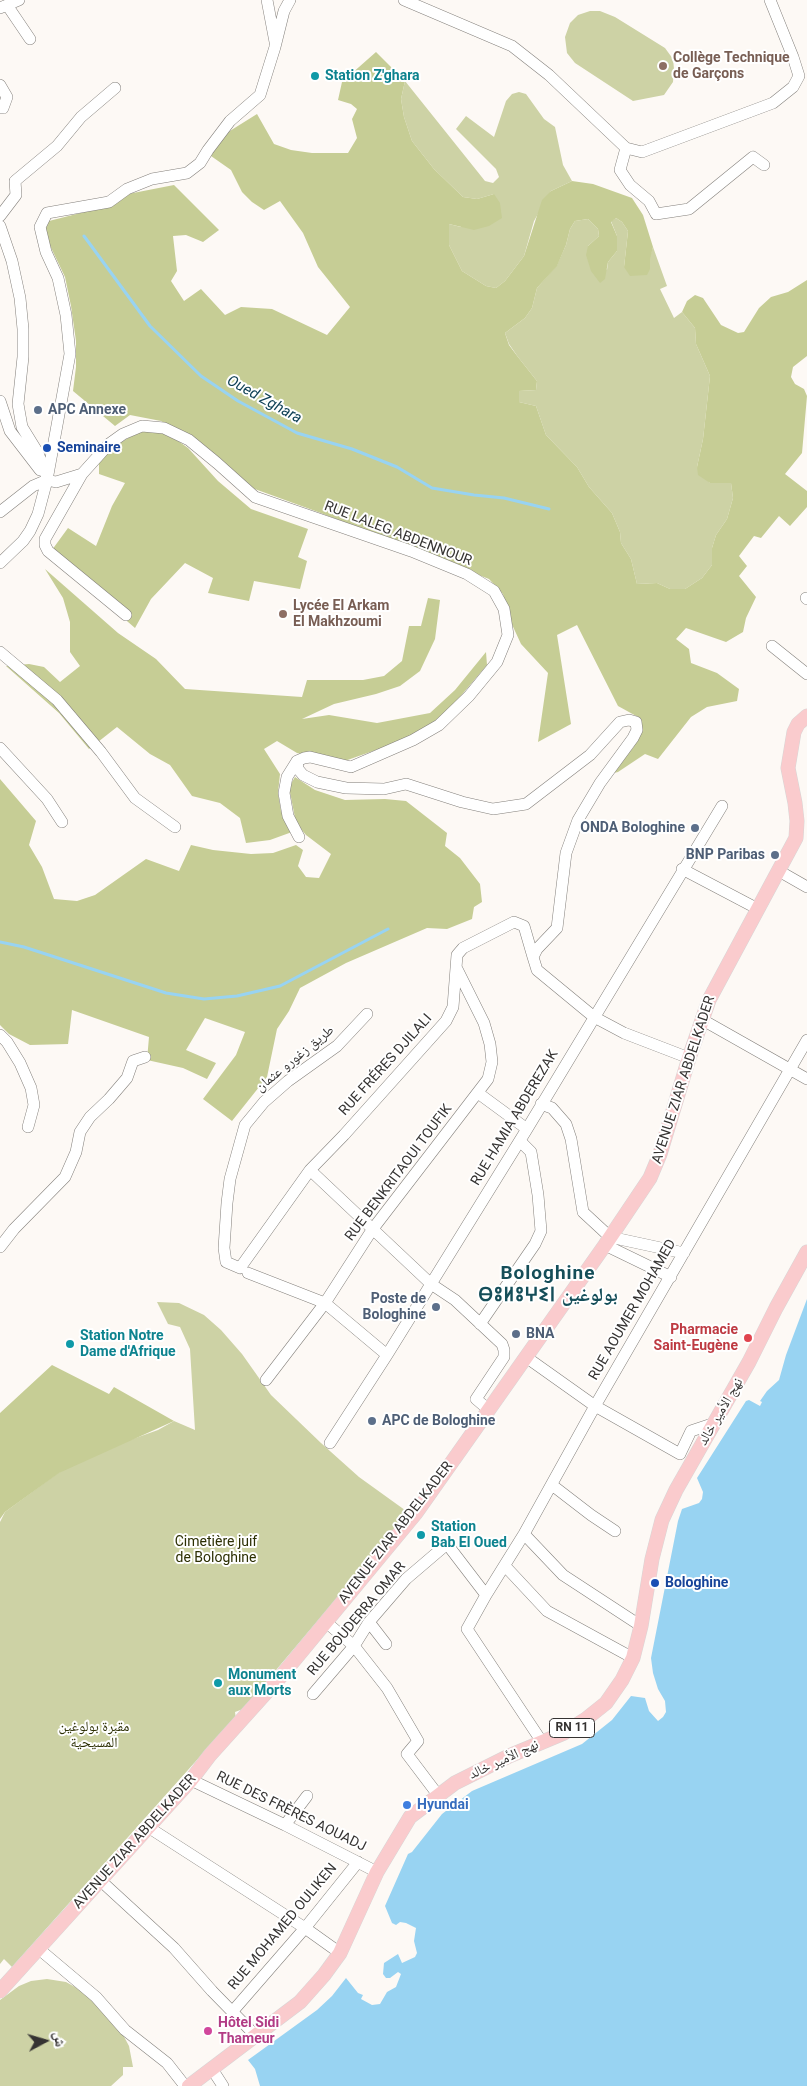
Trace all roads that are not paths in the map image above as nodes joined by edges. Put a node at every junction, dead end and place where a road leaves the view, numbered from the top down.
1 (19, 0) edge
2 (266, 0) edge
3 (290, 0) edge
4 (404, 0) edge
5 (770, 0) edge
6 (3, 7) edge
7 (30, 39) dead end
8 (275, 46) junction
9 (0, 86) edge
10 (115, 88) dead end
11 (0, 108) edge
12 (626, 148) junction
13 (764, 165) dead end
14 (0, 216) edge
15 (0, 226) edge
16 (0, 401) edge
17 (82, 474) junction
18 (47, 480) junction
19 (0, 512) edge
20 (0, 563) edge
21 (126, 615) dead end
22 (772, 646) dead end
23 (0, 652) edge
24 (807, 674) edge
25 (807, 716) edge
26 (0, 748) edge
27 (297, 761) junction
28 (722, 806) dead end
29 (62, 822) dead end
30 (175, 827) dead end
31 (298, 837) dead end
32 (682, 869) junction
33 (779, 871) junction
34 (807, 887) edge
35 (758, 909) junction
36 (533, 957) junction
37 (457, 969) junction
38 (367, 1014) dead end
39 (594, 1017) junction
40 (701, 1019) junction
41 (0, 1034) edge
42 (807, 1040) edge
43 (145, 1057) dead end
44 (689, 1058) junction
45 (790, 1070) junction
46 (807, 1079) edge
47 (478, 1093) junction
48 (541, 1104) junction
49 (28, 1127) dead end
50 (527, 1129) junction
51 (520, 1141) junction
52 (310, 1170) junction
53 (372, 1230) junction
54 (608, 1241) junction
55 (0, 1247) edge
56 (807, 1252) edge
57 (684, 1253) junction
58 (244, 1270) junction
59 (671, 1277) junction
60 (431, 1284) junction
61 (325, 1302) junction
62 (480, 1324) junction
63 (387, 1355) junction
64 (526, 1357) junction
65 (266, 1380) dead end
66 (595, 1406) junction
67 (489, 1410) junction
68 (715, 1423) junction
69 (330, 1443) dead end
70 (552, 1485) junction
71 (615, 1531) dead end
72 (524, 1534) junction
73 (505, 1566) junction
74 (486, 1595) junction
75 (326, 1622) junction
76 (369, 1622) junction
77 (641, 1626) junction
78 (386, 1644) dead end
79 (354, 1646) junction
80 (633, 1658) junction
81 (313, 1694) dead end
82 (542, 1742) junction
83 (191, 1780) junction
84 (438, 1795) junction
85 (307, 1796) dead end
86 (285, 1825) junction
87 (148, 1827) junction
88 (358, 1862) junction
89 (377, 1872) junction
90 (102, 1881) junction
91 (305, 1928) junction
92 (39, 1949) junction
93 (340, 1953) junction
94 (0, 1991) edge
95 (232, 2012) junction
96 (256, 2036) junction
97 (212, 2069) junction
98 (187, 2086) edge
99 (223, 2086) edge

1 - 6 street
2 - 8 street
3 - 8 street
4 - 12 street
5 - 12 street
6 - 7 street
8 - 18 street
9 - 11 street
10 - 14 street
12 - 13 street
15 - 18 street
16 - 18 street
17 - 18 street
17 - 21 street, RUE LALEG ABDENNOUR
17 - 27 street, RUE LALEG ABDENNOUR
18 - 19 street
18 - 20 street
22 - 24 street
23 - 30 street
25 - 33 main road, AVENUE ZIAR ABDELKADER
26 - 29 street
27 - 31 street
27 - 36 street
28 - 32 street, RUE HAMIA ABDEREZAK
32 - 35 street
32 - 39 street, RUE HAMIA ABDEREZAK
33 - 34 street
33 - 35 main road, AVENUE ZIAR ABDELKADER
35 - 40 main road, AVENUE ZIAR ABDELKADER
36 - 37 street, RUE FRÉRES DJILALI
36 - 39 street
37 - 47 street, RUE BENKRITAOUI TOUFIK
37 - 52 street, RUE FRÉRES DJILALI
38 - 58 street, طريق زغورو عثمان
39 - 44 street
39 - 48 street, RUE HAMIA ABDEREZAK
40 - 44 main road, AVENUE ZIAR ABDELKADER
40 - 45 street
41 - 49 street
42 - 45 street, RUE AOUMER MOHAMED
43 - 55 street
44 - 54 main road, AVENUE ZIAR ABDELKADER
45 - 46 street
45 - 57 street, RUE AOUMER MOHAMED
47 - 50 street
47 - 53 street, RUE BENKRITAOUI TOUFIK
48 - 50 street, RUE HAMIA ABDEREZAK
48 - 54 street
50 - 51 street, RUE HAMIA ABDEREZAK
51 - 60 street, RUE HAMIA ABDEREZAK
51 - 62 street
52 - 53 street
52 - 58 street, RUE FRÉRES DJILALI
53 - 60 street
53 - 61 street, RUE BENKRITAOUI TOUFIK
54 - 57 street
54 - 59 street
54 - 64 main road, AVENUE ZIAR ABDELKADER
56 - 68 main road, نهج الأمير خالد / RN 11
57 - 59 street, RUE AOUMER MOHAMED
58 - 61 street
59 - 66 street, RUE AOUMER MOHAMED
60 - 62 street
60 - 63 street, RUE HAMIA ABDEREZAK
61 - 63 street
61 - 65 street, RUE BENKRITAOUI TOUFIK
62 - 67 street
63 - 69 street, RUE HAMIA ABDEREZAK
64 - 66 street
64 - 67 main road, AVENUE ZIAR ABDELKADER
66 - 68 street
66 - 70 street, RUE AOUMER MOHAMED
67 - 75 main road, AVENUE ZIAR ABDELKADER
68 - 77 main road, نهج الأمير خالد / RN 11
70 - 71 street
70 - 72 street, RUE AOUMER MOHAMED
72 - 73 street, RUE AOUMER MOHAMED
72 - 77 street
73 - 74 street, RUE AOUMER MOHAMED
73 - 80 street
74 - 76 street, RUE BOUDERRA OMAR
74 - 82 street, RUE AOUMER MOHAMED
75 - 79 street
75 - 83 main road, AVENUE ZIAR ABDELKADER
76 - 78 street
76 - 79 street, RUE BOUDERRA OMAR
77 - 80 main road, نهج الأمير خالد / RN 11
79 - 81 street, RUE BOUDERRA OMAR
79 - 84 street
80 - 82 main road, نهج الأمير خالد / RN 11
82 - 84 main road, نهج الأمير خالد / RN 11
83 - 86 street, RUE DES FRÈRES AOUADJ
83 - 87 main road, AVENUE ZIAR ABDELKADER
84 - 89 main road, نهج الأمير خالد / RN 11
85 - 86 street
86 - 88 street, RUE DES FRÈRES AOUADJ
87 - 90 main road, AVENUE ZIAR ABDELKADER
87 - 91 street
88 - 89 street, RUE DES FRÈRES AOUADJ
88 - 91 street, RUE MOHAMED OULIKEN
89 - 93 main road, نهج الأمير خالد / RN 11
90 - 92 main road, AVENUE ZIAR ABDELKADER
90 - 95 street
91 - 93 street
91 - 95 street, RUE MOHAMED OULIKEN
92 - 94 main road, AVENUE ZIAR ABDELKADER
92 - 98 street
93 - 96 main road, نهج الأمير خالد / RN 11
95 - 96 street
96 - 97 main road, نهج الأمير خالد / RN 11
97 - 98 main road, نهج الأمير خالد / RN 11
97 - 99 street

